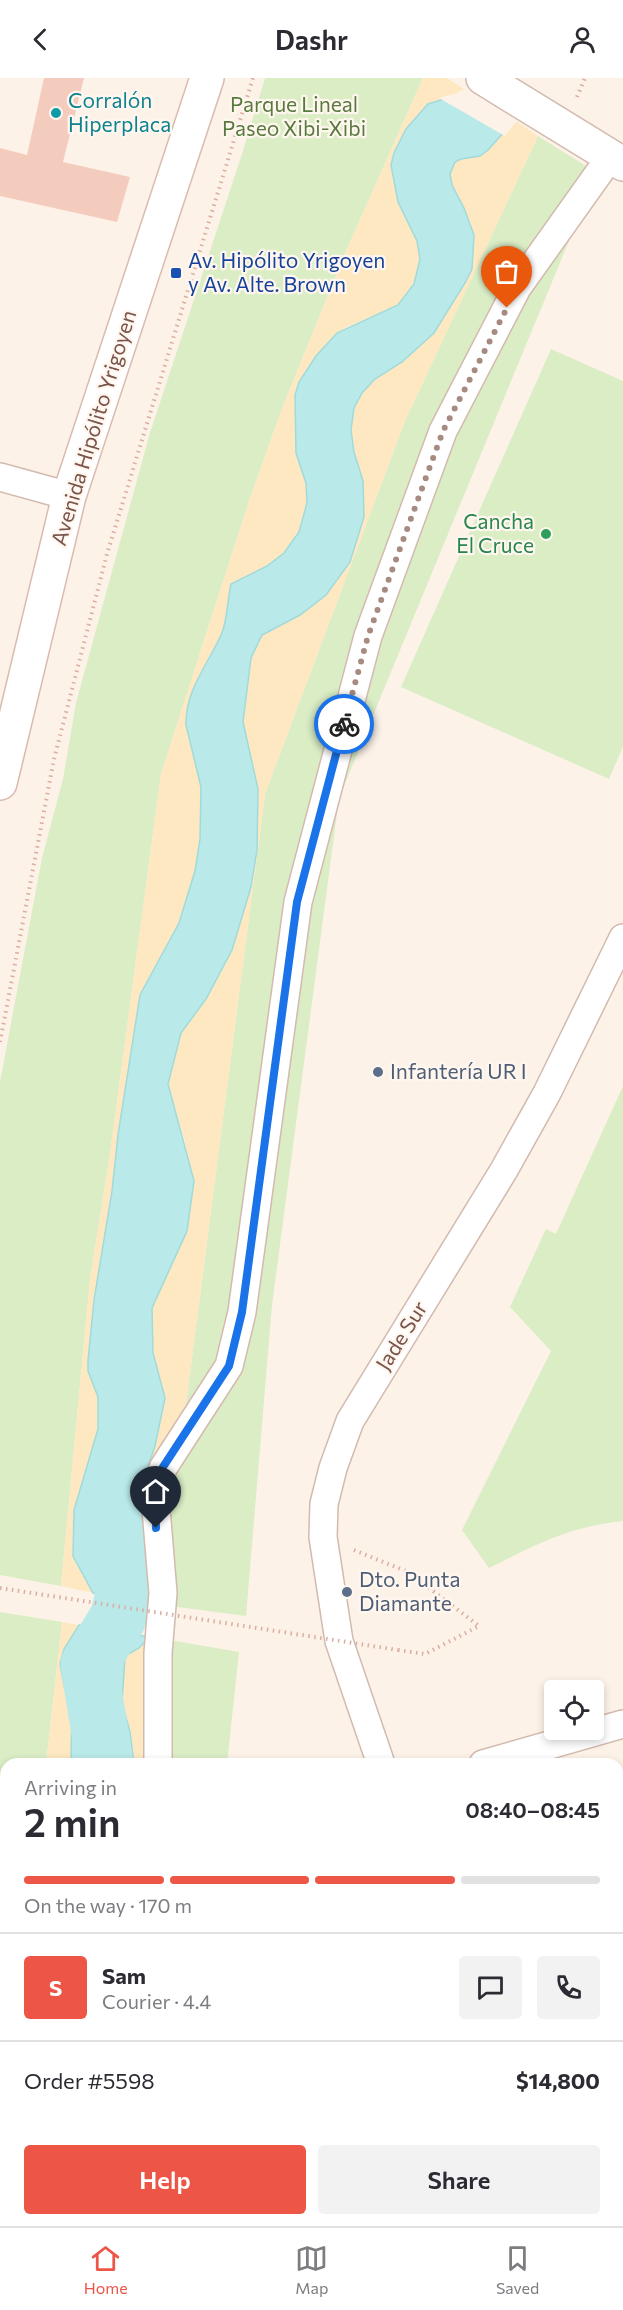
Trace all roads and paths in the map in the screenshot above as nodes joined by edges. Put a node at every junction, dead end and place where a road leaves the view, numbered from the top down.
1 (207, 78) edge
2 (253, 78) edge
3 (483, 78) edge
4 (617, 160) edge
5 (0, 477) edge
6 (69, 496) junction
7 (0, 783) edge
8 (623, 938) edge
9 (0, 1042) edge
10 (323, 1537) junction
11 (0, 1588) edge
12 (623, 1724) edge
13 (158, 1758) edge
14 (379, 1758) edge
15 (504, 1758) edge

1 - 6 main road, Avenida Hipólito Yrigoyen
2 - 9 path
3 - 4 main road
4 - 13 street
5 - 6 street
6 - 7 main road, Avenida Hipólito Yrigoyen
8 - 10 street, Jade Sur
10 - 11 path, bridge
10 - 14 street, Jade Sur
12 - 15 street

